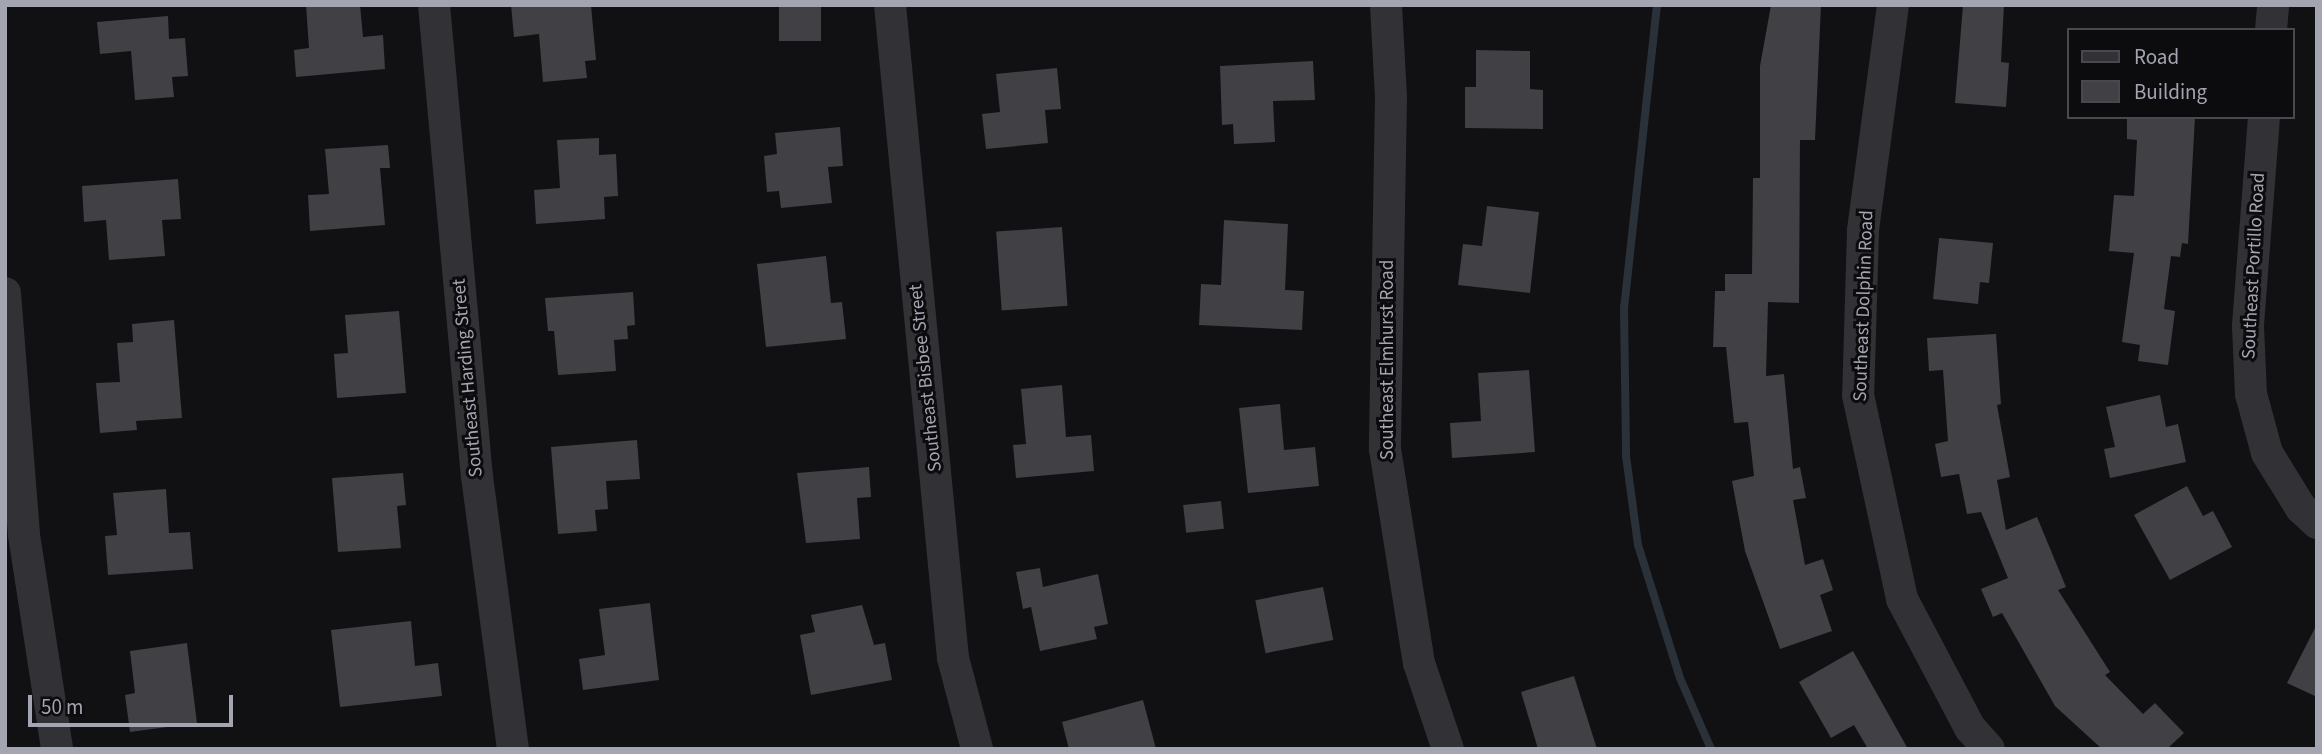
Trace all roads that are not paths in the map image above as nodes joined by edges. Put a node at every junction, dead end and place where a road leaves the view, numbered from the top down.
1 (434, 5) edge
2 (890, 5) edge
3 (1386, 5) edge
4 (1893, 5) edge
5 (2273, 5) edge
6 (2271, 28) edge
7 (2264, 119) edge
8 (5, 293) edge
9 (2317, 523) edge
10 (15, 536) edge
11 (57, 749) edge
12 (513, 749) edge
13 (976, 749) edge
14 (1448, 749) edge
15 (1989, 749) edge

1 - 12 street, Southeast Harding Street
2 - 13 street, Southeast Bisbee Street
3 - 14 street, Southeast Elmhurst Road
4 - 15 street, Southeast Dolphin Road
5 - 6 street
7 - 9 street, Southeast Portillo Road
8 - 10 street
10 - 11 street

